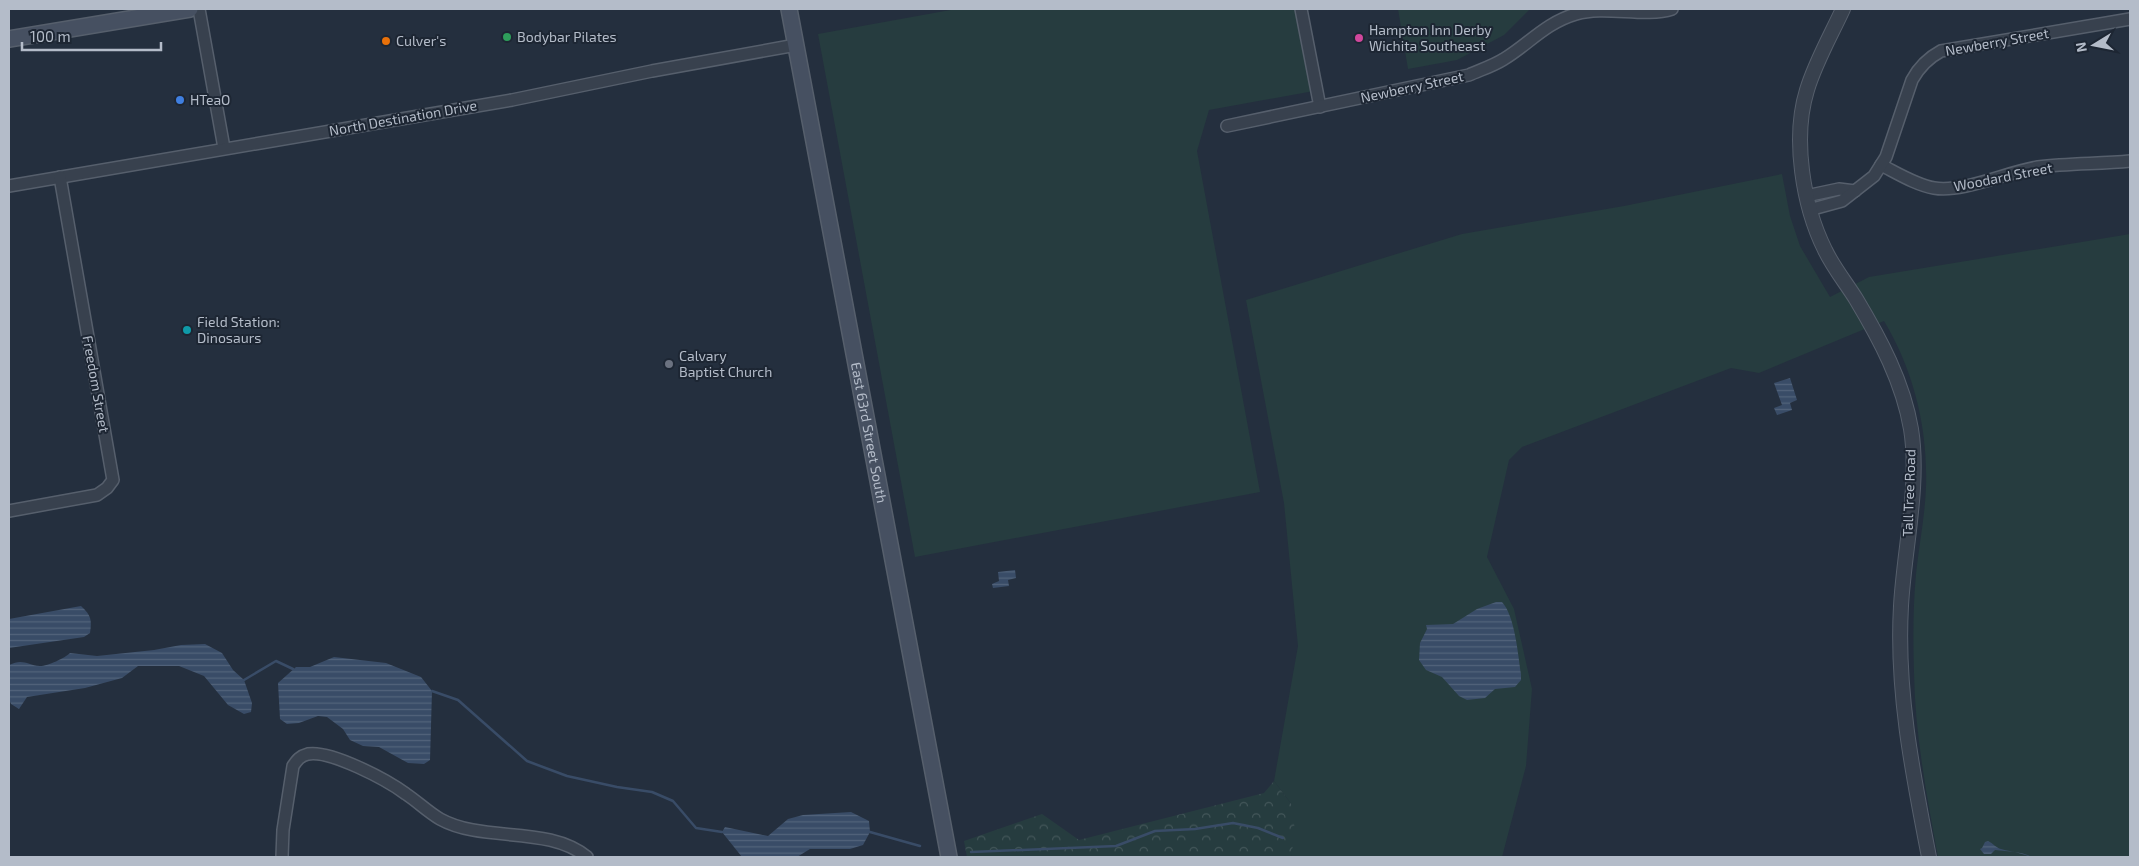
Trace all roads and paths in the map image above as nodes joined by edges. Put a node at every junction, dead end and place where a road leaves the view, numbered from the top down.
1 (190, 9) edge
2 (199, 9) edge
3 (789, 9) edge
4 (1302, 9) edge
5 (1672, 9) edge
6 (1843, 9) edge
7 (2130, 19) edge
8 (9, 39) edge
9 (796, 45) junction
10 (1320, 107) junction
11 (1227, 126) dead end
12 (224, 148) junction
13 (2130, 161) edge
14 (1881, 165) junction
15 (60, 177) junction
16 (9, 186) edge
17 (1808, 203) junction
18 (9, 511) edge
19 (282, 857) edge
20 (587, 857) edge
21 (949, 857) edge
22 (1929, 857) edge

1 - 8 main road
2 - 12 street
3 - 9 main road, East 63rd Street South
4 - 10 street
5 - 10 street, Newberry Street
6 - 17 street, Tall Tree Road
7 - 14 street, Newberry Street
9 - 12 street, North Destination Drive
9 - 21 main road, East 63rd Street South
10 - 11 street, Newberry Street
12 - 15 street, North Destination Drive
13 - 14 street, Woodard Street
14 - 17 street, Newberry Street
15 - 16 street, North Destination Drive
15 - 18 street, Freedom Street
17 - 22 street, Tall Tree Road
19 - 20 street

